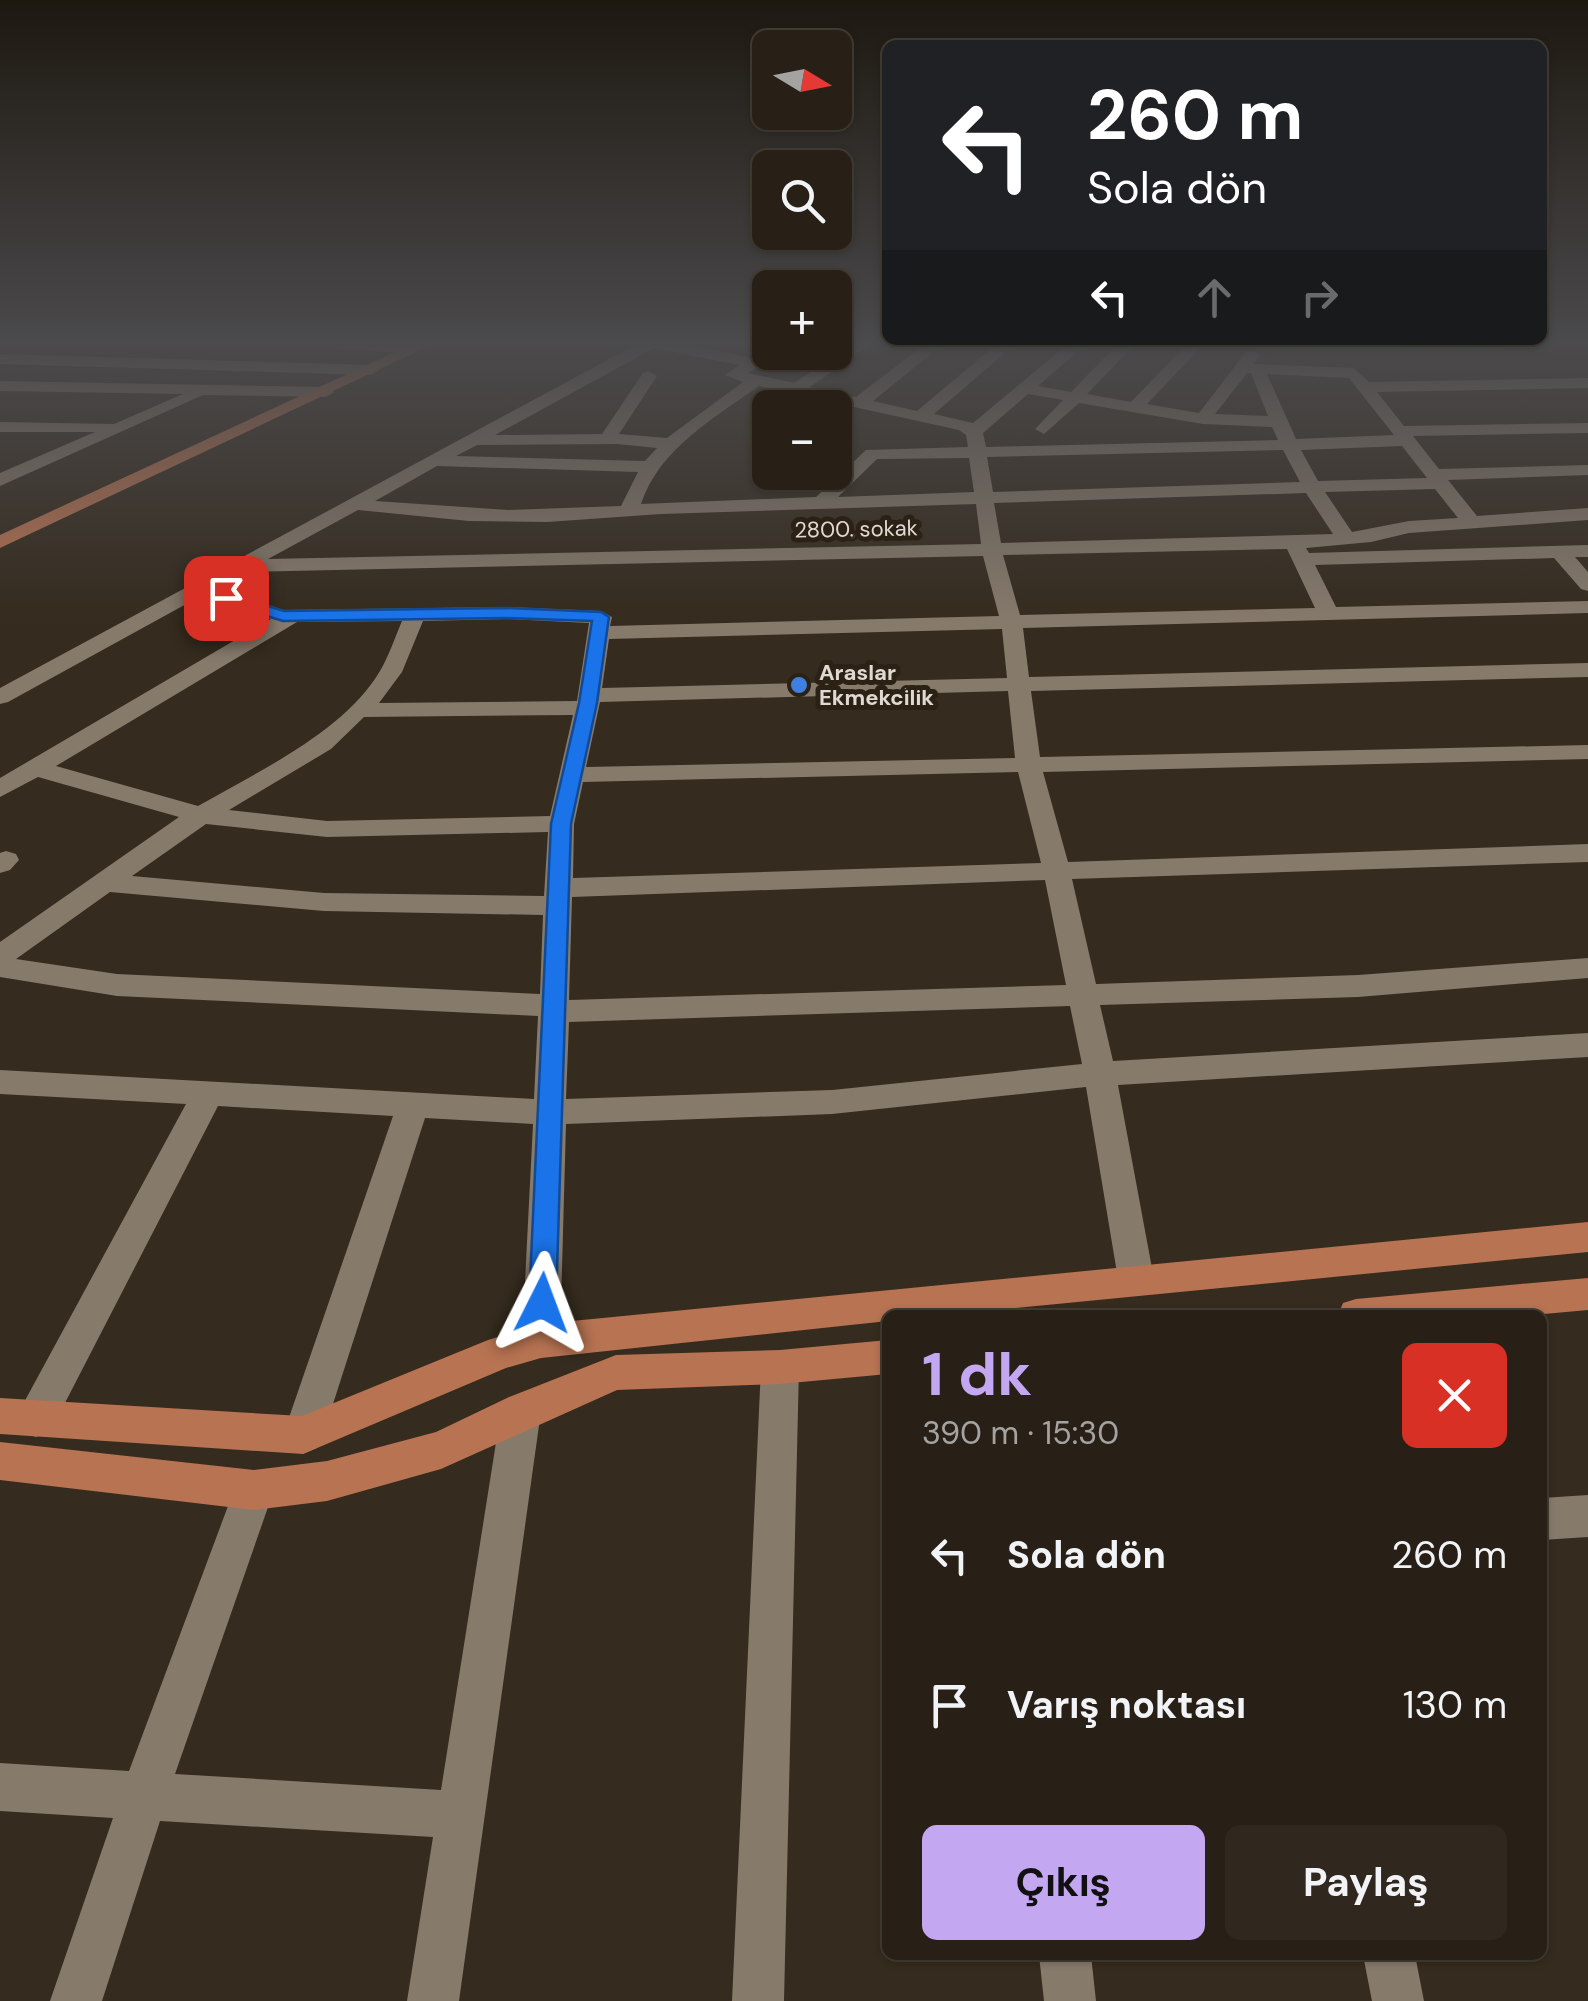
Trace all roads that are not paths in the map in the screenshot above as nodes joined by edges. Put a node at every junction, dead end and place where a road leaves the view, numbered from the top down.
1 (96, 437) edge
2 (225, 437) edge
3 (478, 437) edge
4 (679, 437) edge
5 (972, 437) edge
6 (980, 437) edge
7 (1284, 437) edge
8 (1384, 437) edge
9 (1405, 437) edge
10 (606, 439) joint
11 (473, 440) junction
12 (975, 442) junction
13 (671, 444) junction
14 (1286, 444) junction
15 (435, 461) junction
16 (648, 467) junction
17 (1588, 470) edge
18 (1438, 479) junction
19 (0, 480) edge
20 (1309, 487) junction
21 (983, 497) junction
22 (821, 502) junction
23 (355, 504) junction
24 (628, 512) junction
25 (1588, 514) edge
26 (1472, 522) junction
27 (4, 537) edge
28 (1346, 538) junction
29 (992, 551) junction
30 (1298, 551) junction
31 (1588, 551) edge
32 (1560, 552) junction
33 (241, 566) junction
34 (1588, 585) edge
35 (198, 590) junction
36 (1588, 606) edge
37 (416, 614) junction
38 (1328, 615) junction
39 (292, 616) junction
40 (1012, 625) junction
41 (601, 633) junction
42 (1588, 670) edge
43 (1017, 687) junction
44 (0, 698) edge
45 (588, 702) junction
46 (360, 710) junction
47 (1588, 752) edge
48 (1028, 763) junction
49 (34, 768) junction
50 (572, 775) junction
51 (0, 788) edge
52 (201, 816) junction
53 (561, 824) junction
54 (1588, 854) edge
55 (1057, 873) junction
56 (104, 882) junction
57 (557, 897) junction
58 (0, 956) edge
59 (0, 966) edge
60 (1588, 968) edge
61 (1082, 997) junction
62 (551, 1009) junction
63 (1588, 1045) edge
64 (1100, 1074) junction
65 (0, 1082) edge
66 (208, 1094) junction
67 (413, 1105) junction
68 (550, 1112) junction
69 (1588, 1237) edge
70 (1136, 1279) junction
71 (1588, 1294) edge
72 (1411, 1310) edge
73 (541, 1341) junction
74 (882, 1358) edge
75 (780, 1367) junction
76 (521, 1410) junction
77 (18, 1418) edge
78 (303, 1436) junction
79 (0, 1461) edge
80 (254, 1490) junction
81 (0, 1786) edge
82 (144, 1796) junction
83 (459, 1815) junction
84 (1066, 1960) edge
85 (1390, 1960) edge
86 (76, 2001) edge
87 (434, 2001) edge
88 (758, 2001) edge
89 (1070, 2001) edge
90 (1398, 2001) edge

1 - 19 street
2 - 27 main road
3 - 11 street
4 - 13 street
5 - 12 street
6 - 12 street
7 - 14 street
8 - 14 street
9 - 18 street
10 - 11 street
10 - 13 street
11 - 15 street
12 - 14 street
12 - 21 street
12 - 22 street
13 - 16 street
14 - 20 street
15 - 16 street
15 - 23 street
16 - 24 street
17 - 18 street
18 - 20 street
18 - 26 street
20 - 21 street
20 - 28 street
21 - 22 street
21 - 29 street
22 - 24 street
23 - 24 street
23 - 33 street
25 - 26 street, 2800. sokak
26 - 28 street, 2800. sokak
28 - 30 street, 2800. sokak
29 - 30 street, 2800. sokak
29 - 33 street, 2800. sokak
29 - 40 street
30 - 32 street
30 - 38 street
31 - 32 street
32 - 34 street
33 - 35 street
35 - 39 street
35 - 44 street
36 - 38 street
37 - 39 street
37 - 41 street
37 - 46 street
38 - 40 street
39 - 49 street
40 - 41 street
40 - 43 street
41 - 45 street
42 - 43 street
43 - 45 street
43 - 48 street
45 - 46 street
45 - 50 street
46 - 52 street
47 - 48 street
48 - 50 street
48 - 55 street
49 - 51 street
49 - 52 street
50 - 53 street
52 - 53 street
52 - 56 street
53 - 57 street
54 - 55 street
55 - 57 street
55 - 61 street
56 - 57 street
56 - 58 street
57 - 62 street
59 - 62 street
60 - 61 street
61 - 62 street
61 - 64 street
62 - 68 street
63 - 64 street
64 - 68 street
64 - 70 street
65 - 66 street
66 - 67 street
66 - 77 street
67 - 68 street
67 - 78 street
68 - 73 street
69 - 70 main road
70 - 73 main road
71 - 72 main road
73 - 78 main road
74 - 75 main road
75 - 76 main road
75 - 88 street
76 - 80 main road
76 - 83 street
77 - 78 main road
79 - 80 main road
80 - 82 street
81 - 82 street
82 - 83 street
82 - 86 street
83 - 87 street
84 - 89 street
85 - 90 street

